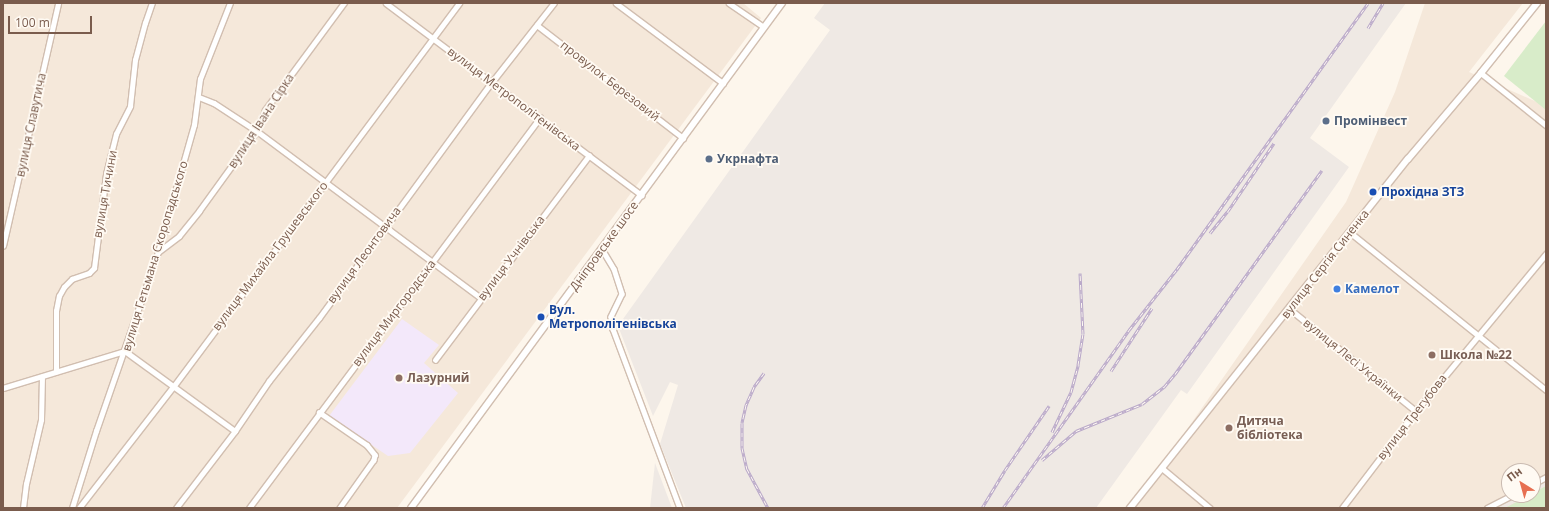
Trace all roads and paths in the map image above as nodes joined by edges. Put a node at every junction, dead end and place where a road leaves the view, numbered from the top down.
1 (58, 3) edge
2 (152, 3) edge
3 (230, 3) edge
4 (344, 3) edge
5 (386, 3) edge
6 (459, 3) edge
7 (554, 3) edge
8 (616, 3) edge
9 (729, 3) edge
10 (782, 3) edge
11 (1537, 3) edge
12 (537, 25) junction
13 (764, 27) junction
14 (432, 38) junction
15 (1480, 73) junction
16 (492, 82) junction
17 (723, 83) junction
18 (199, 97) junction
19 (540, 118) junction
20 (1546, 125) edge
21 (257, 131) junction
22 (683, 138) junction
23 (589, 156) junction
24 (325, 183) junction
25 (642, 195) junction
26 (384, 228) junction
27 (1351, 233) junction
28 (3, 246) edge
29 (602, 249) junction
30 (158, 252) junction
31 (1546, 254) edge
32 (432, 262) junction
33 (481, 298) junction
34 (1290, 309) junction
35 (1478, 334) junction
36 (125, 352) junction
37 (435, 360) dead end
38 (56, 372) junction
39 (42, 377) junction
40 (173, 387) junction
41 (3, 388) edge
42 (1546, 390) edge
43 (1416, 411) junction
44 (319, 412) junction
45 (235, 431) junction
46 (1162, 468) junction
47 (1501, 501) edge
48 (23, 508) edge
49 (72, 508) edge
50 (79, 508) edge
51 (176, 508) edge
52 (249, 508) edge
53 (340, 508) edge
54 (411, 508) edge
55 (680, 508) edge
56 (1130, 508) edge
57 (1210, 508) edge
58 (1342, 508) edge
59 (1487, 508) edge

1 - 28 street, вулиця Славутича
2 - 38 street, вулиця Тичини
3 - 18 street, вулиця Гетьмана Скоропадського
4 - 21 street, вулиця Івана Сірка
5 - 14 street, вулиця Метрополітенівська
6 - 14 street, вулиця Михайла Грушевського
7 - 12 street, вулиця Леонтовича
8 - 17 street
9 - 13 street
10 - 13 street, Дніпровське шосе
11 - 15 street, вулиця Сергія Синенка
12 - 16 street, вулиця Леонтовича
12 - 22 street, провулок Березовий
13 - 17 street, Дніпровське шосе
14 - 16 street, вулиця Метрополітенівська
14 - 24 street, вулиця Михайла Грушевського
15 - 20 street
15 - 27 street, вулиця Сергія Синенка
16 - 19 street, вулиця Метрополітенівська
16 - 26 street, вулиця Леонтовича
17 - 22 street, Дніпровське шосе
18 - 21 street
18 - 30 street, вулиця Гетьмана Скоропадського
19 - 23 street, вулиця Метрополітенівська
19 - 32 street, вулиця Миргородська
21 - 24 street
21 - 30 street, вулиця Івана Сірка
22 - 25 street, Дніпровське шосе
23 - 25 street, вулиця Метрополітенівська
23 - 33 street, вулиця Учнівська
24 - 26 street
24 - 40 street, вулиця Михайла Грушевського
25 - 29 street, Дніпровське шосе
26 - 32 street
26 - 45 street, вулиця Леонтовича
27 - 34 street, вулиця Сергія Синенка
27 - 35 street
29 - 54 street, Дніпровське шосе
29 - 55 street
30 - 36 street, вулиця Гетьмана Скоропадського
31 - 35 street, вулиця Трегубова
32 - 33 street
32 - 44 street, вулиця Миргородська
33 - 37 street, вулиця Учнівська
34 - 43 street, вулиця Лесі Українки
34 - 46 street, вулиця Сергія Синенка
35 - 42 street
35 - 43 street, вулиця Трегубова
36 - 38 street
36 - 40 street
36 - 49 street, вулиця Гетьмана Скоропадського
38 - 39 street
39 - 41 street
39 - 48 street
40 - 45 street
40 - 50 street, вулиця Михайла Грушевського
43 - 58 street, вулиця Трегубова
44 - 52 street, вулиця Миргородська
44 - 53 street
45 - 51 street, вулиця Леонтовича
46 - 56 street, вулиця Сергія Синенка
46 - 57 street
47 - 59 street

